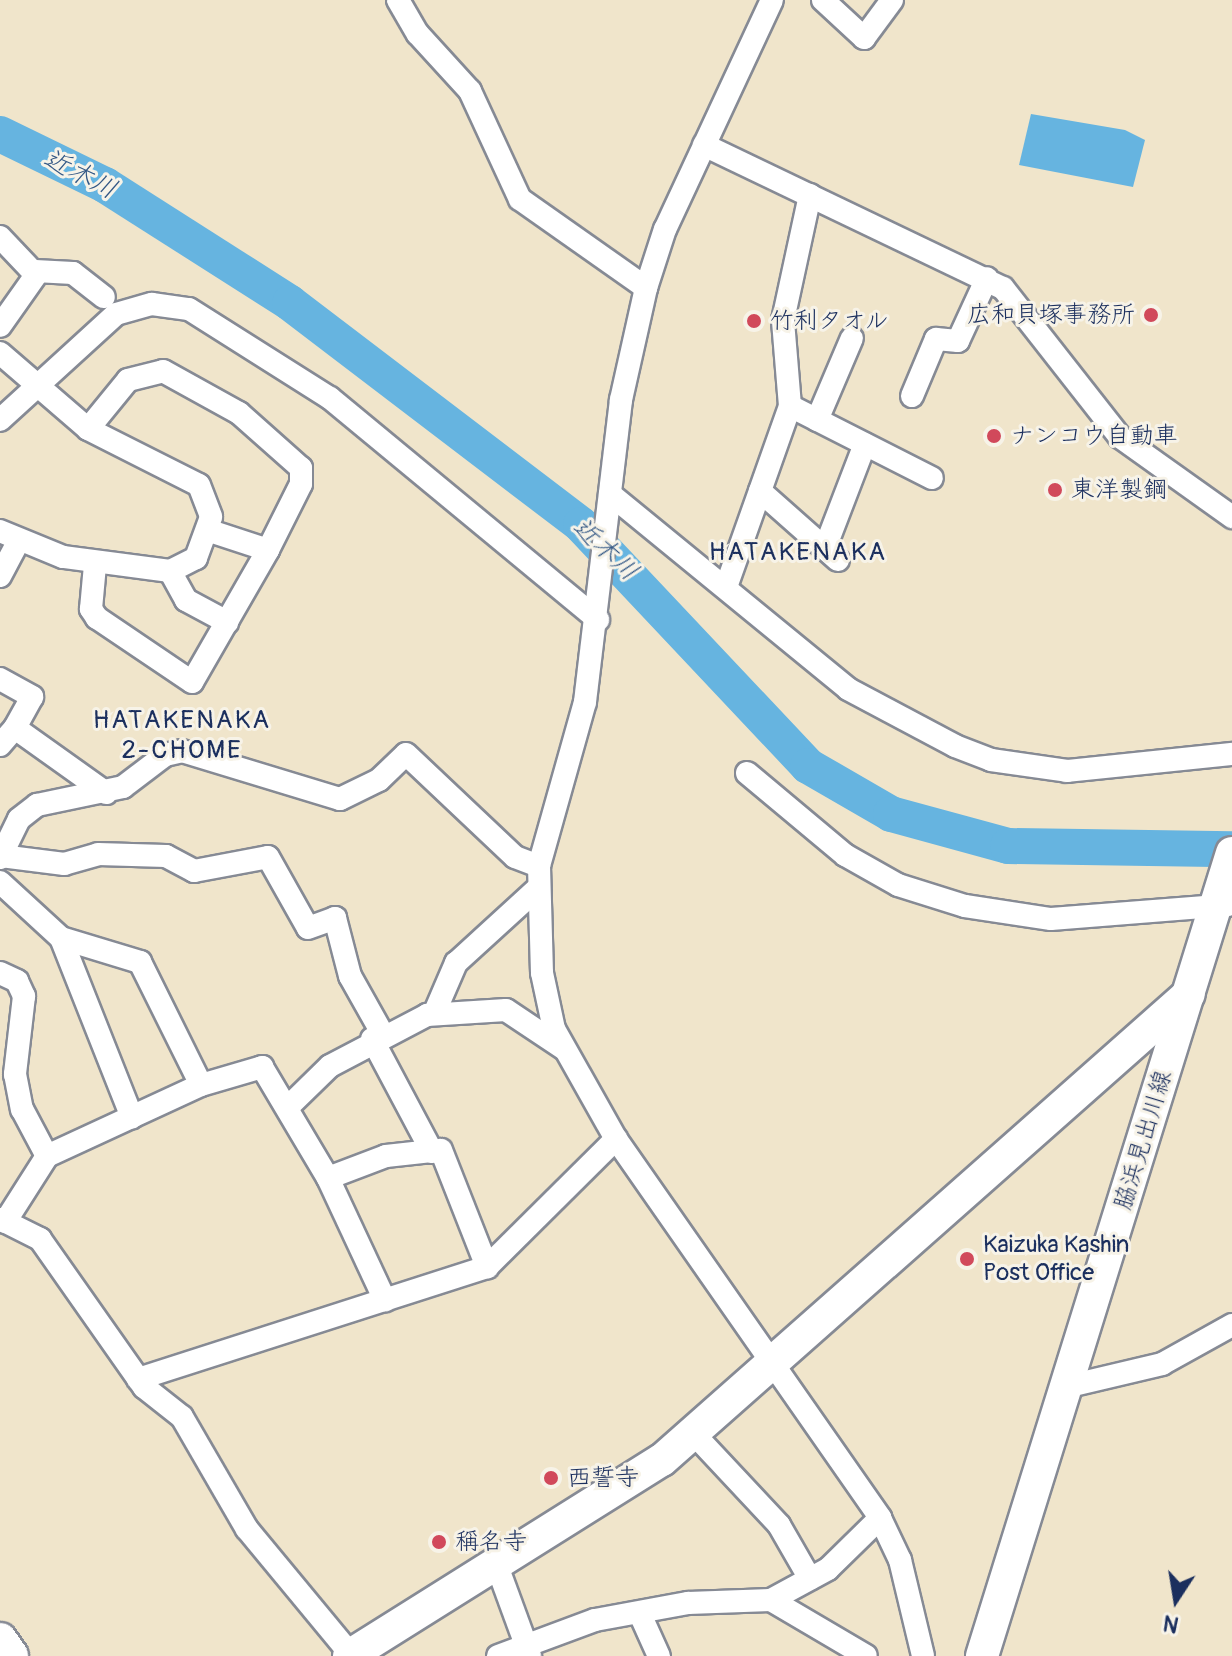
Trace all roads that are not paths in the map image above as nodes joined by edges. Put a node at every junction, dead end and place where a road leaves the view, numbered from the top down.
1 (398, 0) edge
2 (772, 0) edge
3 (823, 0) edge
4 (892, 0) edge
5 (704, 145) junction
6 (810, 195) junction
7 (0, 237) edge
8 (35, 271) junction
9 (987, 278) junction
10 (646, 288) junction
11 (104, 297) dead end
12 (0, 326) edge
13 (852, 338) dead end
14 (0, 353) edge
15 (36, 383) junction
16 (912, 396) dead end
17 (790, 406) junction
18 (0, 420) edge
19 (817, 420) junction
20 (88, 429) junction
21 (865, 444) junction
22 (932, 478) dead end
23 (760, 491) junction
24 (610, 498) junction
25 (1232, 517) edge
26 (210, 531) junction
27 (10, 536) edge
28 (268, 550) junction
29 (95, 565) junction
30 (170, 571) junction
31 (0, 576) edge
32 (726, 587) junction
33 (598, 615) junction
34 (227, 622) junction
35 (0, 679) edge
36 (7, 737) edge
37 (1232, 754) edge
38 (747, 773) dead end
39 (106, 793) junction
40 (1232, 853) edge
41 (0, 857) edge
42 (538, 877) junction
43 (0, 882) edge
44 (1224, 904) edge
45 (61, 938) junction
46 (0, 973) edge
47 (1189, 994) junction
48 (434, 1014) junction
49 (377, 1036) junction
50 (563, 1048) junction
51 (201, 1085) junction
52 (289, 1106) junction
53 (132, 1117) junction
54 (616, 1139) junction
55 (432, 1152) junction
56 (47, 1156) junction
57 (328, 1178) junction
58 (3, 1220) edge
59 (487, 1267) junction
60 (385, 1300) junction
61 (1232, 1325) edge
62 (771, 1368) junction
63 (138, 1379) junction
64 (1065, 1387) junction
65 (693, 1433) junction
66 (880, 1518) junction
67 (496, 1563) junction
68 (810, 1579) junction
69 (771, 1600) junction
70 (640, 1614) junction
71 (0, 1640) edge
72 (526, 1651) edge
73 (11, 1656) edge
74 (351, 1656) edge
75 (498, 1656) edge
76 (659, 1656) edge
77 (866, 1656) edge
78 (923, 1656) edge
79 (982, 1656) edge

1 - 10 street
2 - 5 street
3 - 4 street
5 - 6 street
5 - 10 street
6 - 9 street
6 - 17 street
7 - 8 street
8 - 11 street
8 - 12 street
9 - 16 street
9 - 25 street
10 - 24 street
13 - 19 street
14 - 15 street
15 - 18 street
15 - 20 street
15 - 33 street
17 - 19 street
17 - 23 street
19 - 21 street
20 - 26 street
20 - 28 street
21 - 22 street
21 - 23 street
23 - 32 street
24 - 32 street
24 - 33 street
26 - 28 street
26 - 30 street
27 - 29 street
27 - 31 street
28 - 34 street
29 - 30 street
29 - 34 street
30 - 34 street
32 - 37 street
33 - 42 street
35 - 36 street
36 - 39 street
38 - 44 street
39 - 41 street
39 - 42 street
40 - 44 street, 脇浜見出川線
41 - 49 street
42 - 48 street
42 - 50 street
43 - 45 street
44 - 47 street, 脇浜見出川線
45 - 51 street
45 - 53 street
46 - 56 street
47 - 62 street
47 - 64 street, 脇浜見出川線
48 - 49 street
48 - 50 street
49 - 52 street
49 - 55 street
50 - 54 street
51 - 52 street
51 - 53 street
52 - 57 street
53 - 56 street
54 - 59 street
54 - 62 street
55 - 57 street
55 - 59 street
56 - 58 street
57 - 60 street
58 - 63 street
59 - 60 street
60 - 63 street
61 - 64 street
62 - 65 street
62 - 66 street
63 - 74 street
64 - 79 street, 脇浜見出川線
65 - 67 street
65 - 68 street
66 - 68 street
66 - 78 street
67 - 72 street
67 - 74 street
68 - 69 street
69 - 70 street
69 - 77 street
70 - 72 street
70 - 76 street
71 - 73 main road
72 - 75 street

